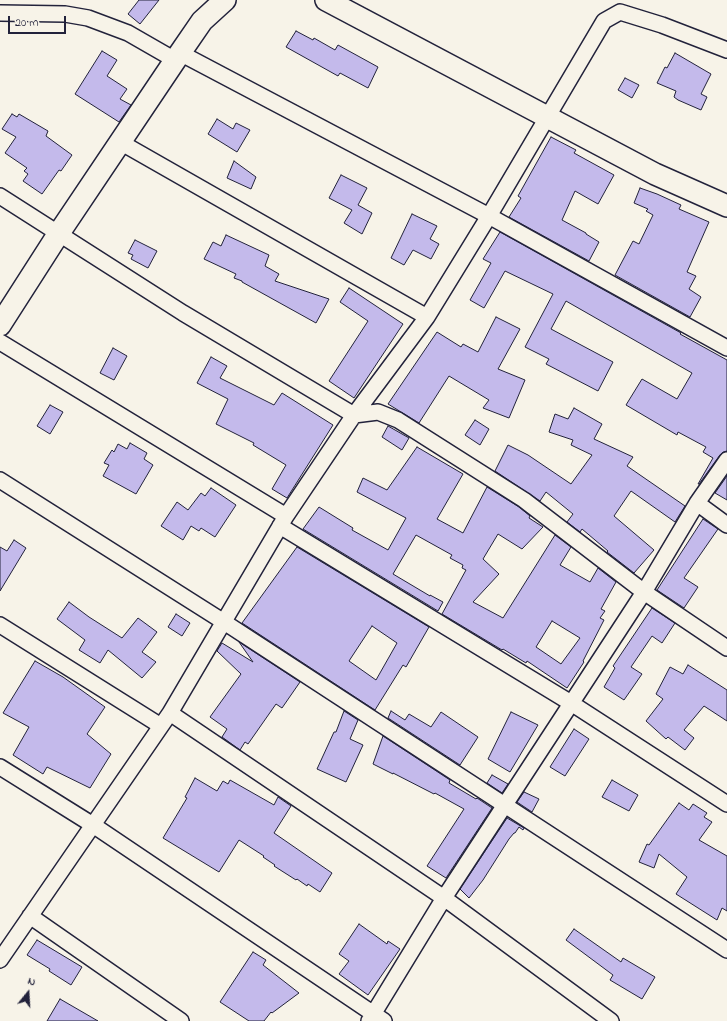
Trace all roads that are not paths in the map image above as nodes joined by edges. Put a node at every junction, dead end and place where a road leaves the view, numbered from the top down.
1 (225, 0) edge
2 (326, 0) edge
3 (0, 13) edge
4 (727, 50) edge
5 (177, 56) junction
6 (548, 117) junction
7 (120, 142) junction
8 (0, 196) edge
9 (727, 206) edge
10 (489, 216) junction
11 (59, 233) junction
12 (427, 317) junction
13 (0, 325) edge
14 (0, 342) edge
15 (727, 348) edge
16 (354, 416) junction
17 (727, 460) edge
18 (0, 480) edge
19 (696, 503) junction
20 (283, 521) junction
21 (727, 525) edge
22 (644, 592) junction
23 (224, 622) junction
24 (0, 625) edge
25 (727, 648) edge
26 (571, 703) junction
27 (170, 713) junction
28 (161, 726) junction
29 (0, 767) edge
30 (506, 804) junction
31 (727, 804) edge
32 (92, 825) junction
33 (444, 898) junction
34 (30, 916) junction
35 (727, 950) edge
36 (0, 960) edge
37 (375, 1019) edge
38 (181, 1021) edge
39 (611, 1021) edge

1 - 5 street
2 - 6 street
3 - 5 street
4 - 6 street
5 - 7 street
5 - 10 street
6 - 9 street
6 - 10 street
7 - 11 street
7 - 12 street
8 - 11 street
10 - 12 street
10 - 15 street
11 - 13 street
11 - 16 street
12 - 16 street
14 - 20 street
16 - 20 street
16 - 22 street
17 - 19 street
18 - 23 street
19 - 21 street
19 - 22 street
20 - 23 street
20 - 26 street
22 - 25 street
22 - 26 street
23 - 27 street
23 - 30 street
24 - 28 street
26 - 30 street
26 - 31 street
27 - 28 street
27 - 33 street
28 - 32 street
29 - 32 street
30 - 33 street
30 - 35 street
32 - 34 street
32 - 37 street
33 - 37 street
33 - 39 street
34 - 36 street
34 - 38 street

